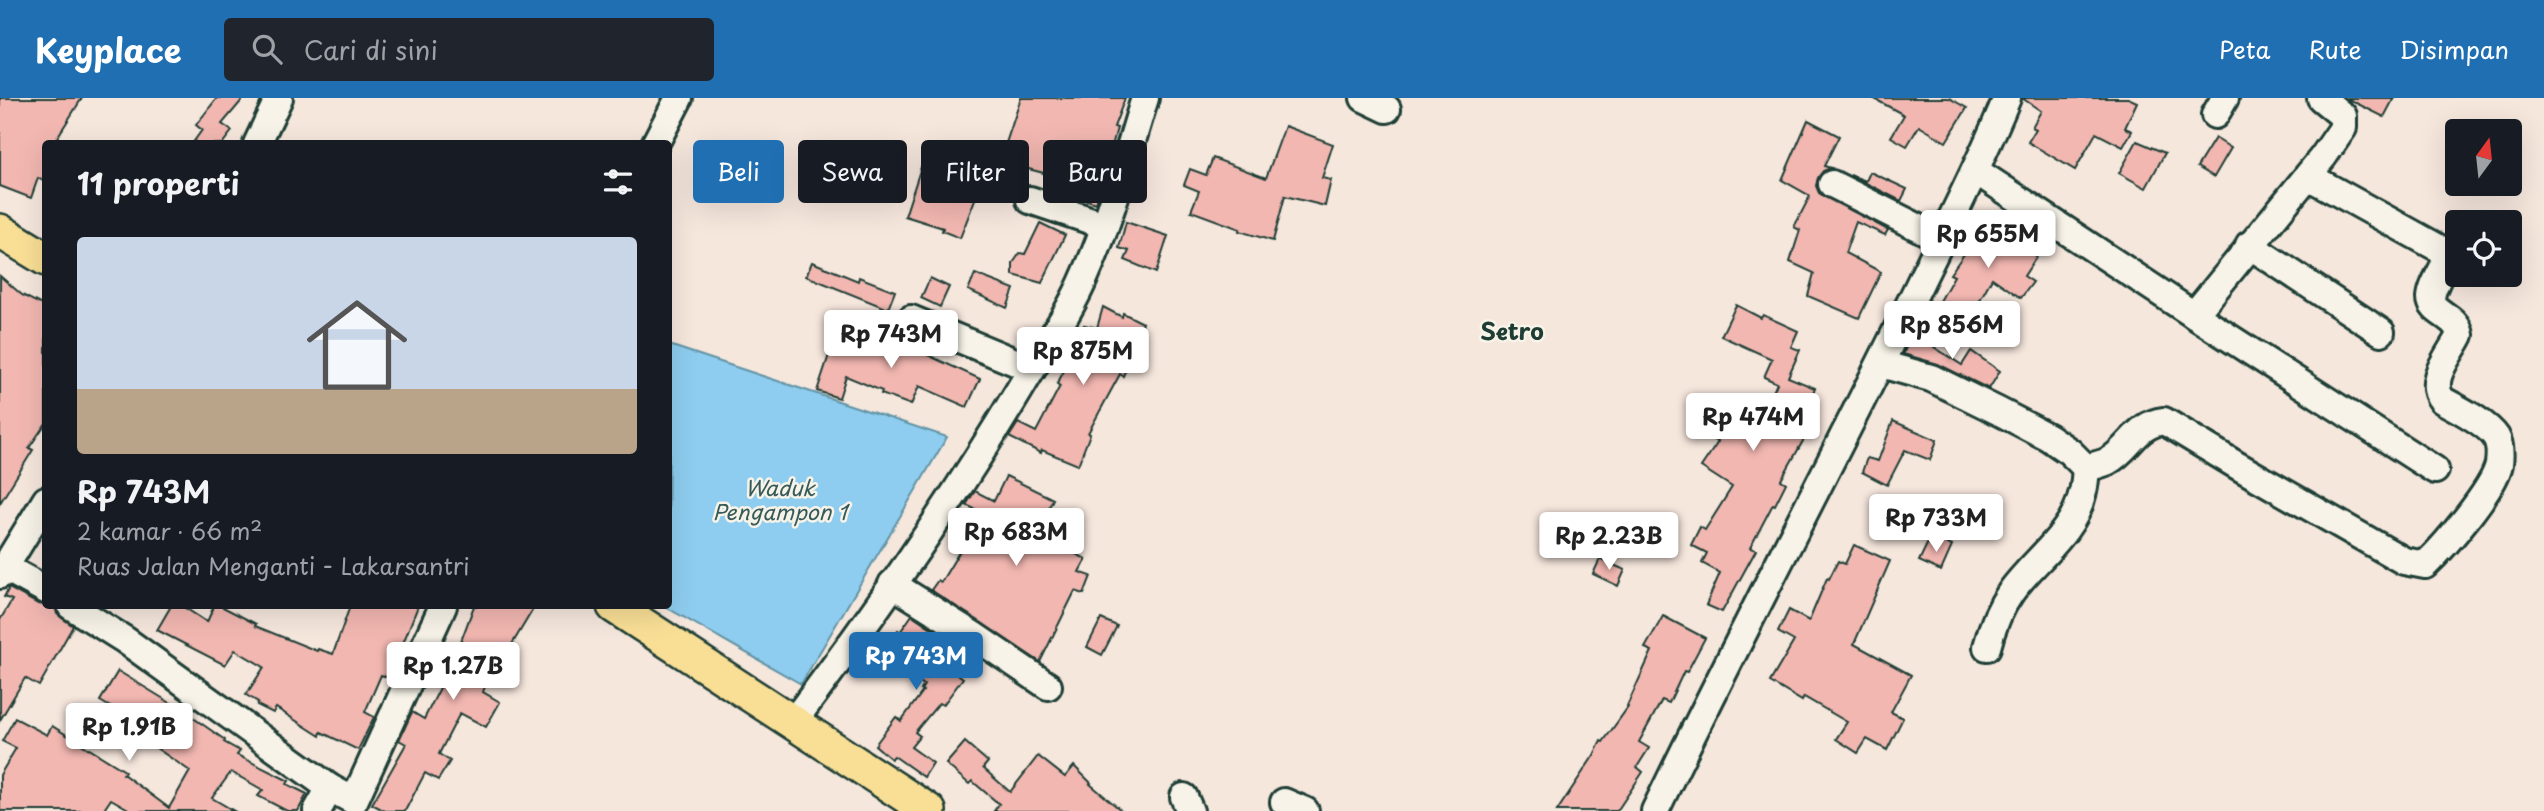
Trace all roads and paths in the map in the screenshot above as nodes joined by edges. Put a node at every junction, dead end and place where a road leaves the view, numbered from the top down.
1 (279, 98) edge
2 (679, 98) edge
3 (1145, 98) edge
4 (2007, 98) edge
5 (2321, 98) edge
6 (259, 140) edge
7 (657, 140) edge
8 (1976, 171) junction
9 (2308, 176) junction
10 (1832, 184) dead end
11 (1030, 200) dead end
12 (1104, 225) junction
13 (0, 231) edge
14 (1941, 239) junction
15 (2249, 245) junction
16 (42, 257) edge
17 (2194, 315) junction
18 (911, 319) dead end
19 (2381, 332) dead end
20 (1881, 363) junction
21 (1032, 369) junction
22 (2086, 468) junction
23 (2435, 470) dead end
24 (42, 506) edge
25 (2, 571) edge
26 (892, 584) junction
27 (42, 588) edge
28 (76, 609) edge
29 (442, 609) edge
30 (619, 609) edge
31 (1987, 647) dead end
32 (1048, 686) dead end
33 (793, 722) junction
34 (323, 799) edge
35 (362, 806) edge
36 (928, 811) edge
37 (1655, 811) edge

1 - 6 street
2 - 7 street
3 - 12 street
4 - 8 street
5 - 9 street
8 - 14 street
8 - 17 street
9 - 15 street
9 - 22 street
10 - 14 street
11 - 12 street
12 - 21 street
13 - 16 main road
14 - 20 street
15 - 17 street
15 - 19 street
17 - 23 street
18 - 21 street
20 - 22 street
20 - 37 street
21 - 26 street
22 - 31 street
24 - 25 street
25 - 27 street
26 - 32 street
26 - 33 street
28 - 34 street
29 - 35 street
30 - 33 main road
33 - 36 main road
34 - 35 street

